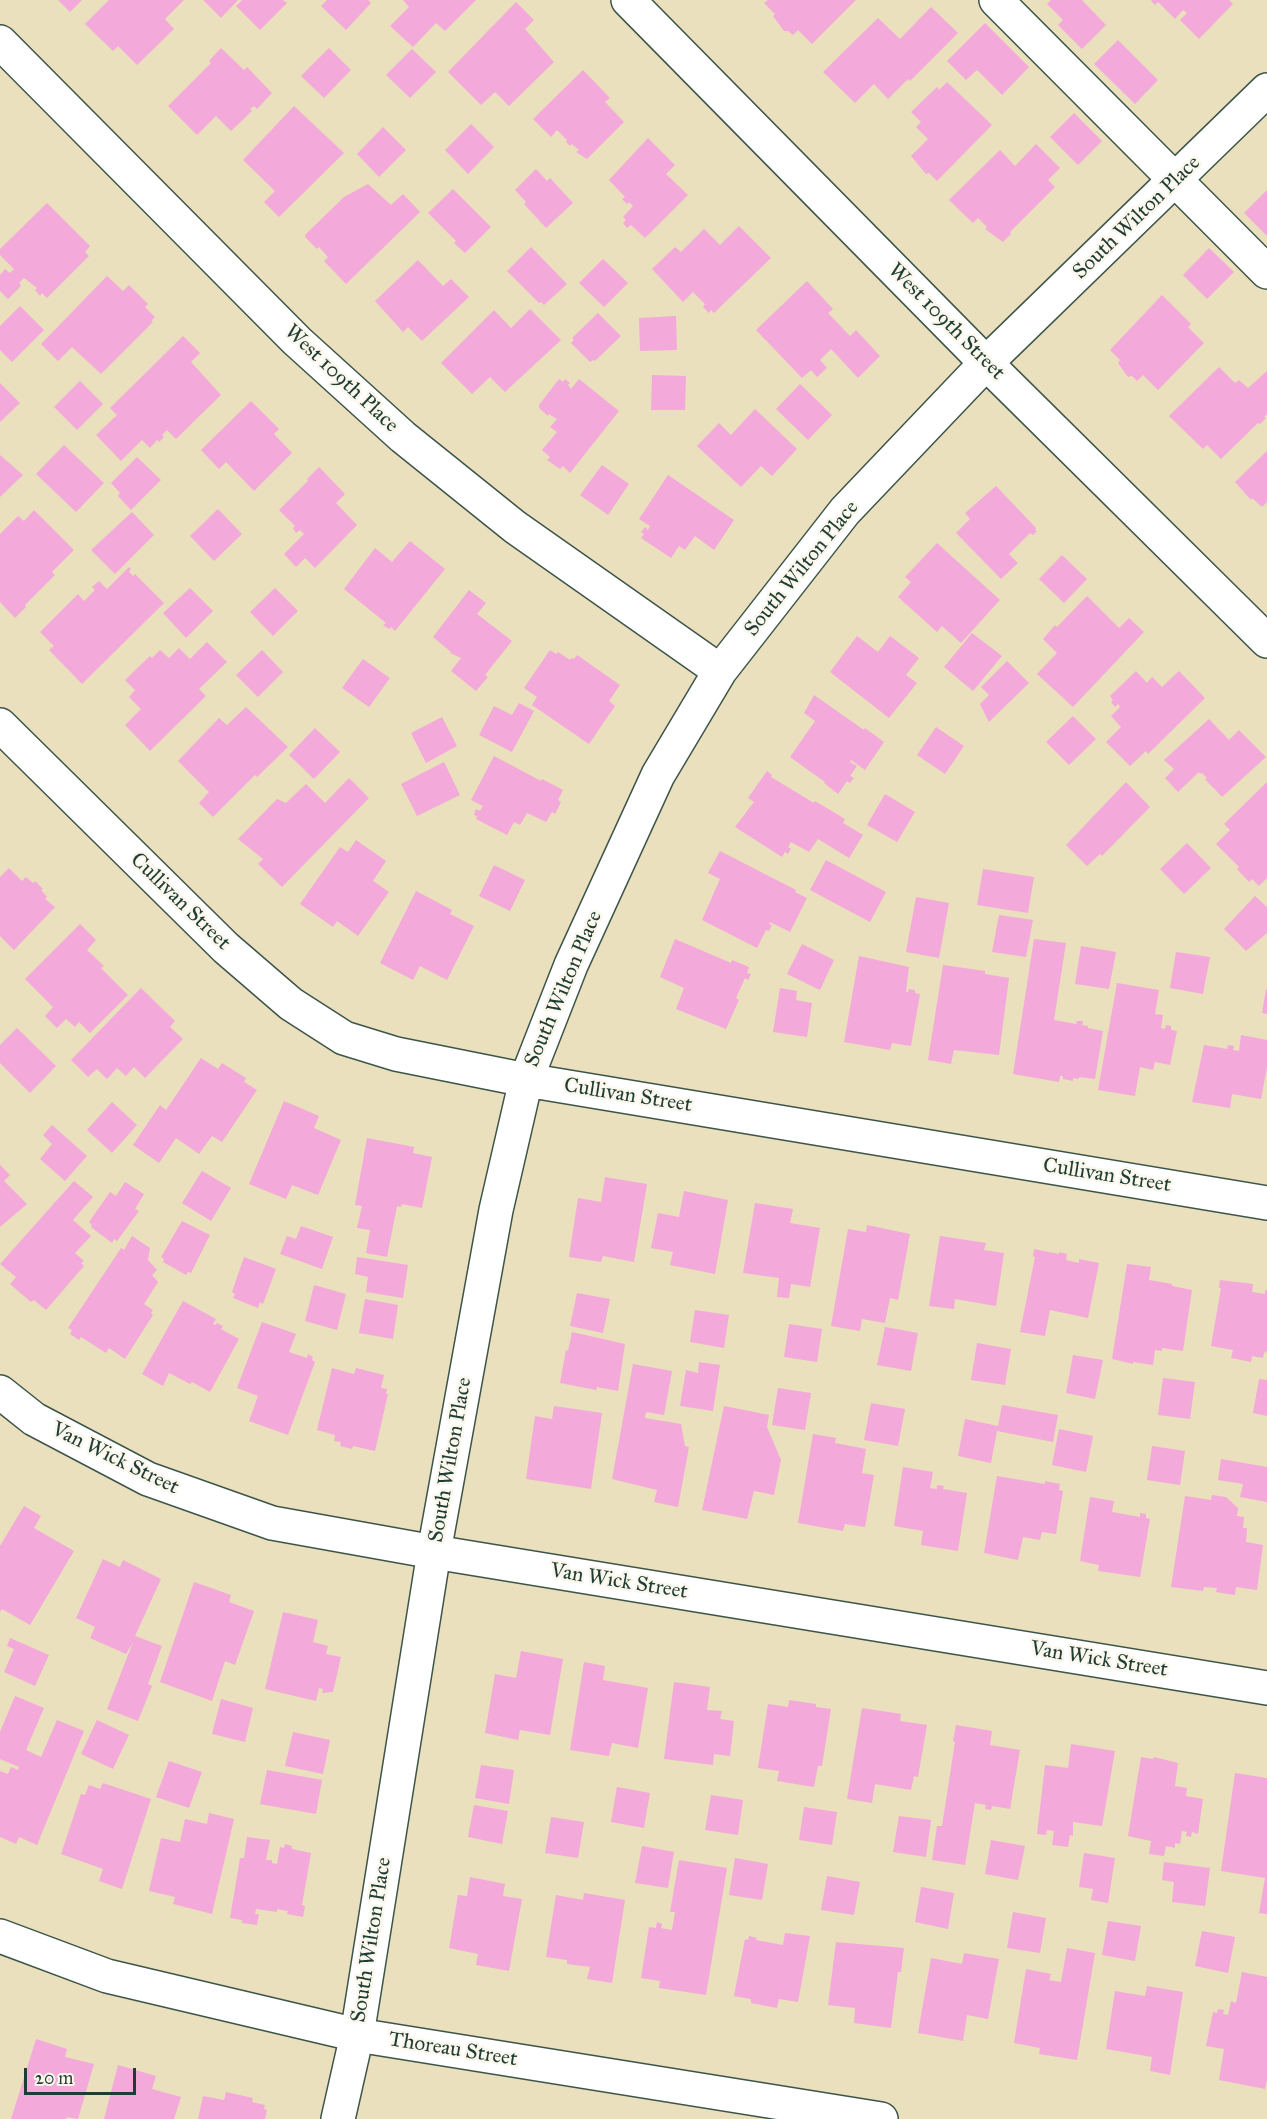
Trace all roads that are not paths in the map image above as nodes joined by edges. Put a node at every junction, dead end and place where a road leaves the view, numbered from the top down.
1 (628, 0) edge
2 (996, 0) edge
3 (0, 42) edge
4 (1267, 90) edge
5 (1176, 180) junction
6 (1267, 272) edge
7 (986, 363) junction
8 (1267, 641) edge
9 (720, 672) junction
10 (0, 725) edge
11 (526, 1080) junction
12 (1267, 1203) edge
13 (0, 1392) edge
14 (434, 1552) junction
15 (1267, 1688) edge
16 (0, 1936) edge
17 (357, 2035) junction
18 (338, 2119) edge
19 (881, 2119) edge

1 - 7 street, West 109th Street
2 - 5 street
3 - 9 street, West 109th Place
4 - 5 street, South Wilton Place
5 - 6 street
5 - 7 street, South Wilton Place
7 - 8 street, West 109th Street
7 - 9 street, South Wilton Place
9 - 11 street, South Wilton Place
10 - 11 street, Cullivan Street
11 - 12 street, Cullivan Street
11 - 14 street, South Wilton Place
13 - 14 street, Van Wick Street
14 - 15 street, Van Wick Street
14 - 17 street, South Wilton Place
16 - 17 street, Thoreau Street
17 - 18 street, South Wilton Place
17 - 19 street, Thoreau Street

